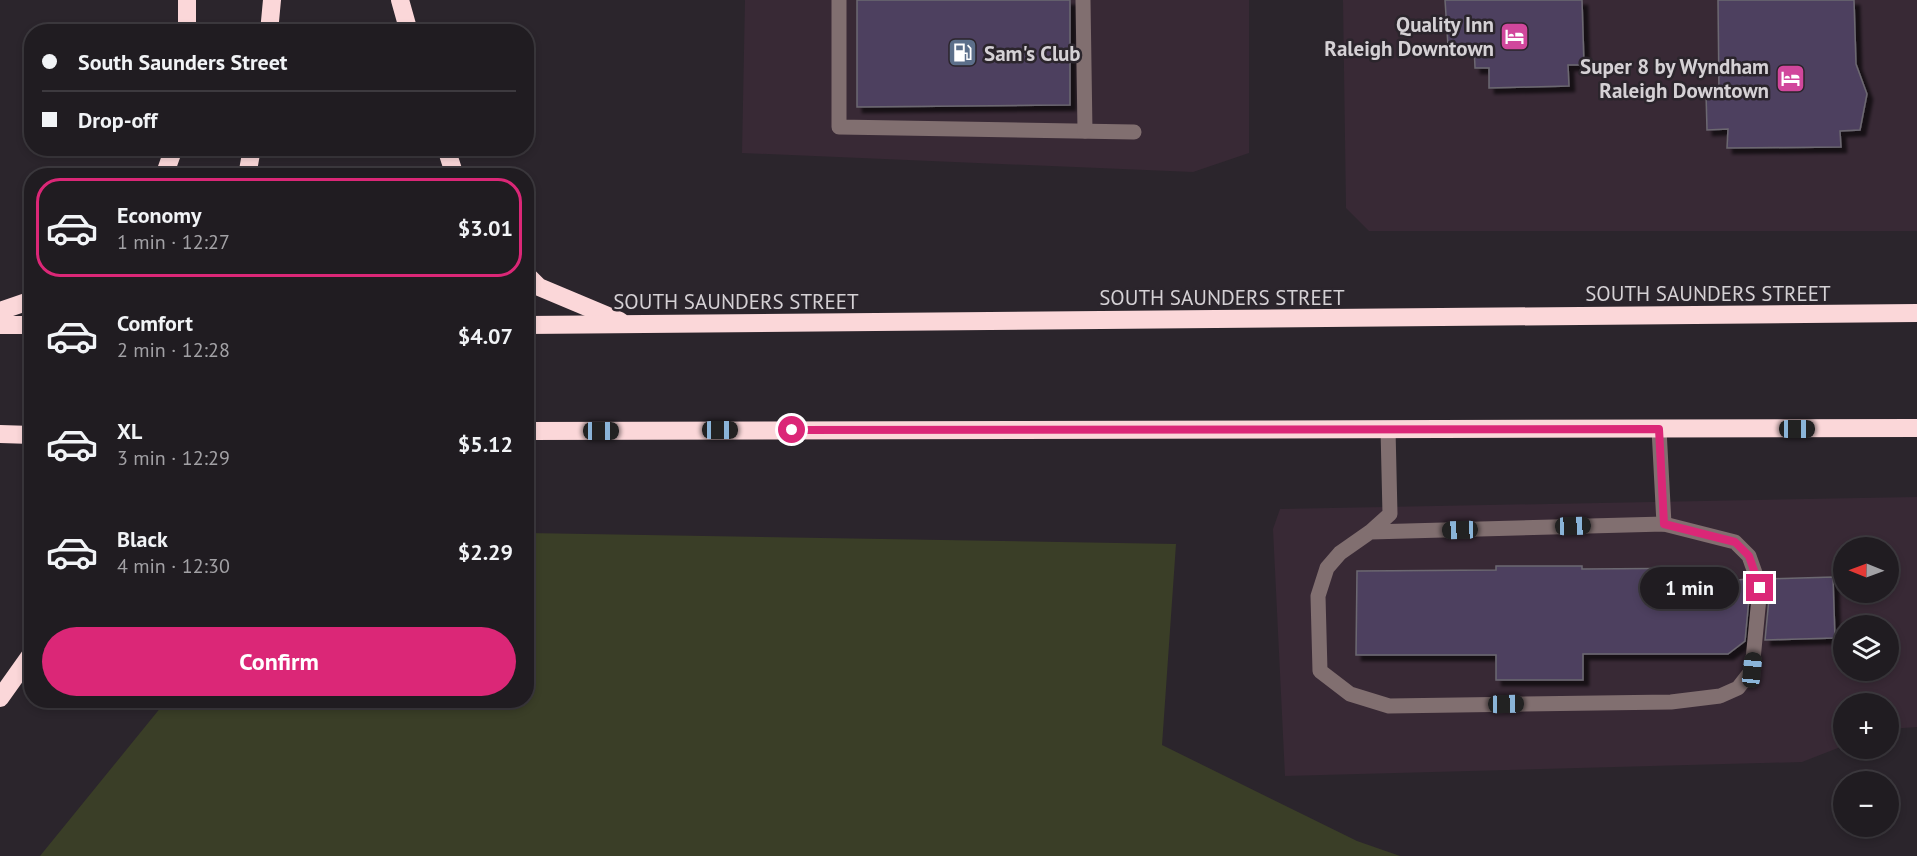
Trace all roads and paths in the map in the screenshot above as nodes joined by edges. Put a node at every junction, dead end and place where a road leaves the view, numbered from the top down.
1 (187, 0) edge
2 (272, 0) edge
3 (399, 0) edge
4 (839, 0) edge
5 (1083, 0) edge
6 (187, 24) edge
7 (269, 24) edge
8 (406, 24) edge
9 (1085, 131) junction
10 (1134, 132) dead end
11 (534, 282) edge
12 (24, 303) edge
13 (0, 311) edge
14 (1917, 314) edge
15 (627, 324) junction
16 (0, 325) edge
17 (24, 325) edge
18 (534, 325) edge
19 (1388, 429) junction
20 (1659, 429) junction
21 (1917, 429) edge
22 (534, 431) edge
23 (0, 435) edge
24 (24, 435) edge
25 (1664, 524) junction
26 (1370, 532) junction
27 (24, 664) edge
28 (0, 698) edge

1 - 6 highway
2 - 7 highway
3 - 8 highway
4 - 9 lane
5 - 9 lane
9 - 10 lane
11 - 15 highway
12 - 13 highway
14 - 15 highway, SOUTH SAUNDERS STREET
15 - 18 highway, SOUTH SAUNDERS STREET
16 - 17 highway
19 - 20 highway
19 - 22 highway
19 - 26 lane
20 - 21 highway
20 - 25 lane
23 - 24 highway
25 - 26 lane
25 - 26 lane
27 - 28 highway

